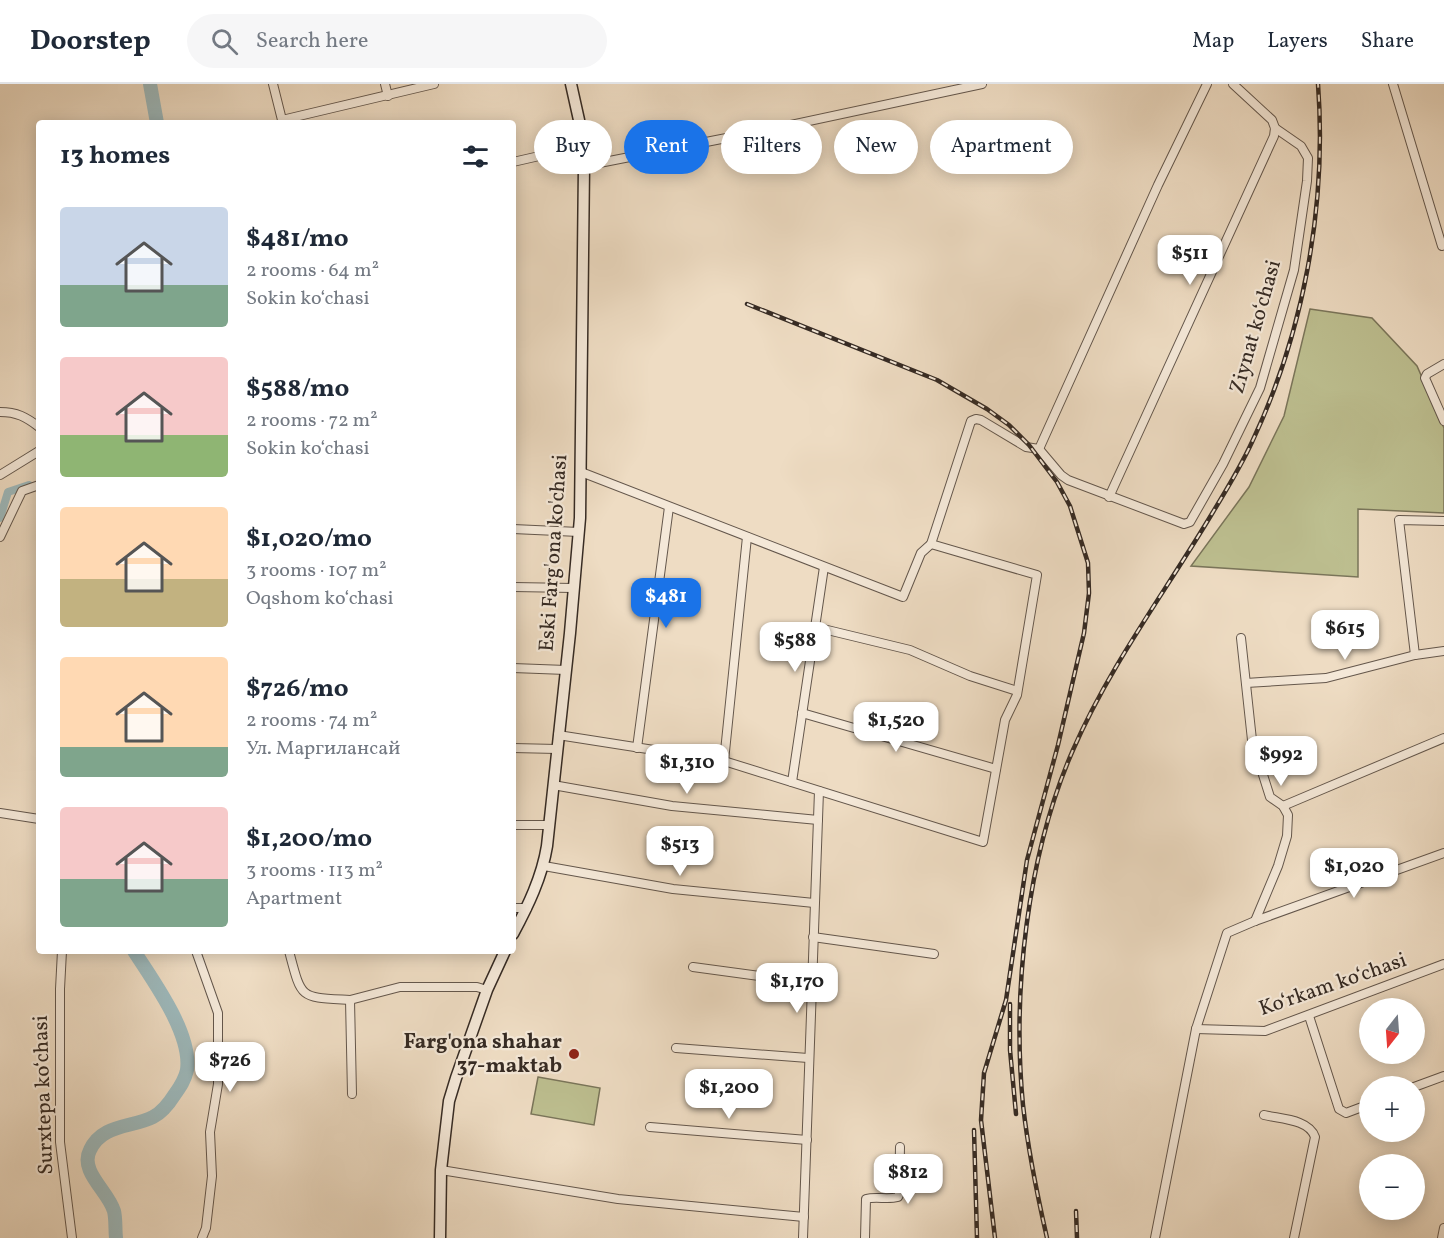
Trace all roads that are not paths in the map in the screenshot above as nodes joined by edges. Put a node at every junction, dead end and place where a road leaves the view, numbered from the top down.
1 (273, 84) edge
2 (385, 84) edge
3 (434, 84) edge
4 (571, 84) edge
5 (982, 84) edge
6 (1207, 84) edge
7 (1233, 84) edge
8 (1393, 84) edge
9 (388, 96) junction
10 (578, 120) edge
11 (1275, 128) junction
12 (534, 157) edge
13 (516, 161) edge
14 (612, 161) edge
15 (584, 174) edge
16 (1444, 245) edge
17 (1444, 364) edge
18 (0, 412) edge
19 (1444, 421) edge
20 (36, 425) edge
21 (1040, 449) junction
22 (36, 453) edge
23 (581, 472) junction
24 (0, 476) edge
25 (36, 486) edge
26 (1109, 497) junction
27 (669, 507) junction
28 (1444, 521) edge
29 (516, 529) edge
30 (579, 532) junction
31 (0, 537) edge
32 (747, 537) junction
33 (931, 544) junction
34 (824, 567) junction
35 (516, 587) edge
36 (573, 588) junction
37 (815, 627) junction
38 (1241, 638) dead end
39 (1444, 651) edge
40 (1415, 655) junction
41 (516, 668) edge
42 (566, 670) junction
43 (1246, 683) junction
44 (1017, 691) junction
45 (802, 713) junction
46 (558, 735) junction
47 (1444, 738) edge
48 (516, 748) edge
49 (637, 748) junction
50 (557, 749) junction
51 (724, 761) junction
52 (996, 769) junction
53 (792, 783) junction
54 (554, 785) junction
55 (819, 791) junction
56 (1283, 806) junction
57 (0, 813) edge
58 (36, 819) edge
59 (818, 820) junction
60 (516, 825) edge
61 (550, 825) junction
62 (1444, 854) edge
63 (544, 866) junction
64 (814, 903) junction
65 (516, 908) edge
66 (527, 908) junction
67 (1255, 921) junction
68 (516, 928) edge
69 (813, 937) junction
70 (62, 954) edge
71 (197, 954) edge
72 (290, 954) edge
73 (504, 954) edge
74 (934, 954) dead end
75 (1444, 964) edge
76 (693, 967) dead end
77 (811, 983) junction
78 (487, 990) junction
79 (350, 1000) junction
80 (1309, 1016) junction
81 (1196, 1029) junction
82 (676, 1048) dead end
83 (808, 1058) junction
84 (1444, 1076) edge
85 (1425, 1083) edge
86 (352, 1094) dead end
87 (1359, 1108) edge
88 (1264, 1115) dead end
89 (650, 1126) dead end
90 (807, 1140) junction
91 (900, 1147) dead end
92 (441, 1170) junction
93 (804, 1217) junction
94 (1444, 1228) edge
95 (72, 1238) edge
96 (202, 1238) edge
97 (440, 1238) edge
98 (803, 1238) edge
99 (865, 1238) edge
100 (1155, 1238) edge
101 (1294, 1238) edge
102 (1442, 1238) edge

1 - 9 street
2 - 9 street
3 - 9 street
4 - 10 main road, Eski Farg'ona ko'chasi
5 - 14 street
6 - 21 street
7 - 11 street, Ziynat koʻchasi
8 - 16 street
11 - 26 street
11 - 26 street, Ziynat koʻchasi
12 - 13 street
15 - 23 main road, Eski Farg'ona ko'chasi
17 - 19 street
18 - 20 street
21 - 26 street, Ziynat koʻchasi
21 - 33 street
22 - 24 street
23 - 27 street
23 - 30 main road, Eski Farg'ona ko'chasi
25 - 31 street
27 - 32 street
27 - 49 street
28 - 40 street
29 - 30 street
30 - 36 main road, Eski Farg'ona ko'chasi
32 - 34 street
32 - 51 street
33 - 34 street
33 - 44 street
34 - 37 street
35 - 36 street
36 - 42 main road, Eski Farg'ona ko'chasi
37 - 44 street
37 - 45 street
38 - 43 street
39 - 40 street
40 - 43 street
41 - 42 street
42 - 46 main road, Eski Farg'ona ko'chasi
43 - 56 street
44 - 52 street
45 - 52 street
45 - 53 street
46 - 49 street
46 - 50 main road, Eski Farg'ona ko'chasi
47 - 56 street
48 - 50 street
49 - 51 street
50 - 54 main road, Eski Farg'ona ko'chasi
51 - 53 street
52 - 55 street
53 - 55 street
54 - 59 street
54 - 61 main road, Eski Farg'ona ko'chasi
55 - 59 street
56 - 67 street
57 - 58 street
59 - 64 street
60 - 61 street
61 - 63 main road, Eski Farg'ona ko'chasi
62 - 67 street
63 - 64 street
63 - 66 main road, Eski Farg'ona ko'chasi
64 - 69 street
65 - 66 street
66 - 68 main road, Eski Farg'ona ko'chasi
67 - 81 street
69 - 74 street
69 - 77 street
70 - 95 street, Surxtepa koʻchasi
71 - 96 street
72 - 79 street
73 - 78 main road
75 - 80 street, Koʻrkam koʻchasi
76 - 77 street
77 - 83 street
78 - 79 street
78 - 92 main road
79 - 86 street
80 - 81 street, Koʻrkam koʻchasi
80 - 87 street
81 - 100 street
82 - 83 street
83 - 90 street
84 - 85 street
88 - 101 street
89 - 90 street
90 - 93 street
91 - 99 street
92 - 93 street
92 - 97 main road
93 - 98 street
94 - 102 street

